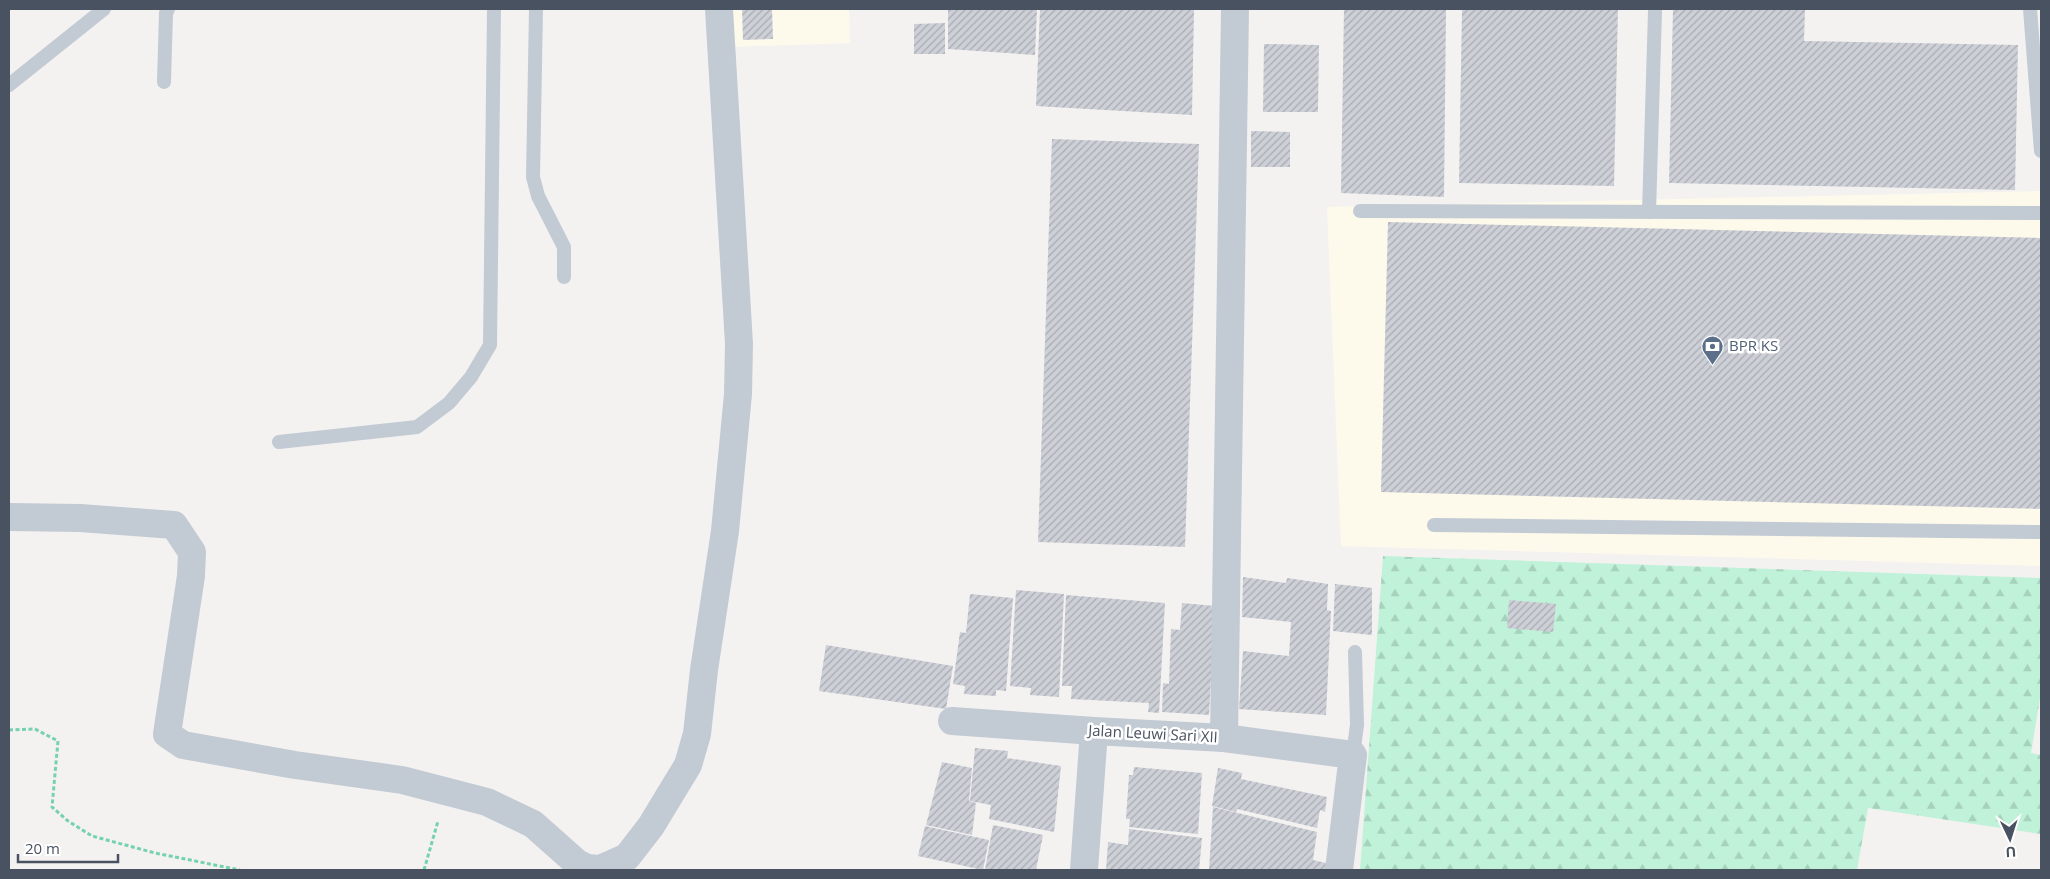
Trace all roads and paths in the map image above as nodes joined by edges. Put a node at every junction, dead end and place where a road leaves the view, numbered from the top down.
1 (104, 9) edge
2 (168, 9) edge
3 (494, 9) edge
4 (536, 9) edge
5 (719, 9) edge
6 (1235, 9) edge
7 (2030, 9) edge
8 (1655, 11) dead end
9 (164, 82) dead end
10 (9, 85) edge
11 (2041, 151) edge
12 (1360, 211) dead end
13 (1649, 212) junction
14 (2041, 212) edge
15 (564, 277) dead end
16 (279, 442) dead end
17 (9, 517) edge
18 (1434, 525) dead end
19 (2041, 532) edge
20 (1355, 652) dead end
21 (952, 721) dead end
22 (9, 730) edge
23 (1094, 731) junction
24 (1224, 738) junction
25 (1353, 755) junction
26 (447, 791) junction
27 (240, 870) edge
28 (424, 870) edge
29 (1084, 870) edge
30 (1339, 870) edge

1 - 10 lane
2 - 9 lane
3 - 16 lane
4 - 15 lane
5 - 26 street
6 - 24 street
7 - 11 lane
8 - 13 lane
12 - 13 lane
13 - 14 lane
17 - 26 street
18 - 19 lane
20 - 25 lane
21 - 23 street, Jalan Leuwi Sari XII
22 - 27 path
23 - 24 street, Jalan Leuwi Sari XII
23 - 29 street
24 - 25 street, Jalan Leuwi Sari XII
25 - 30 street
26 - 28 path

